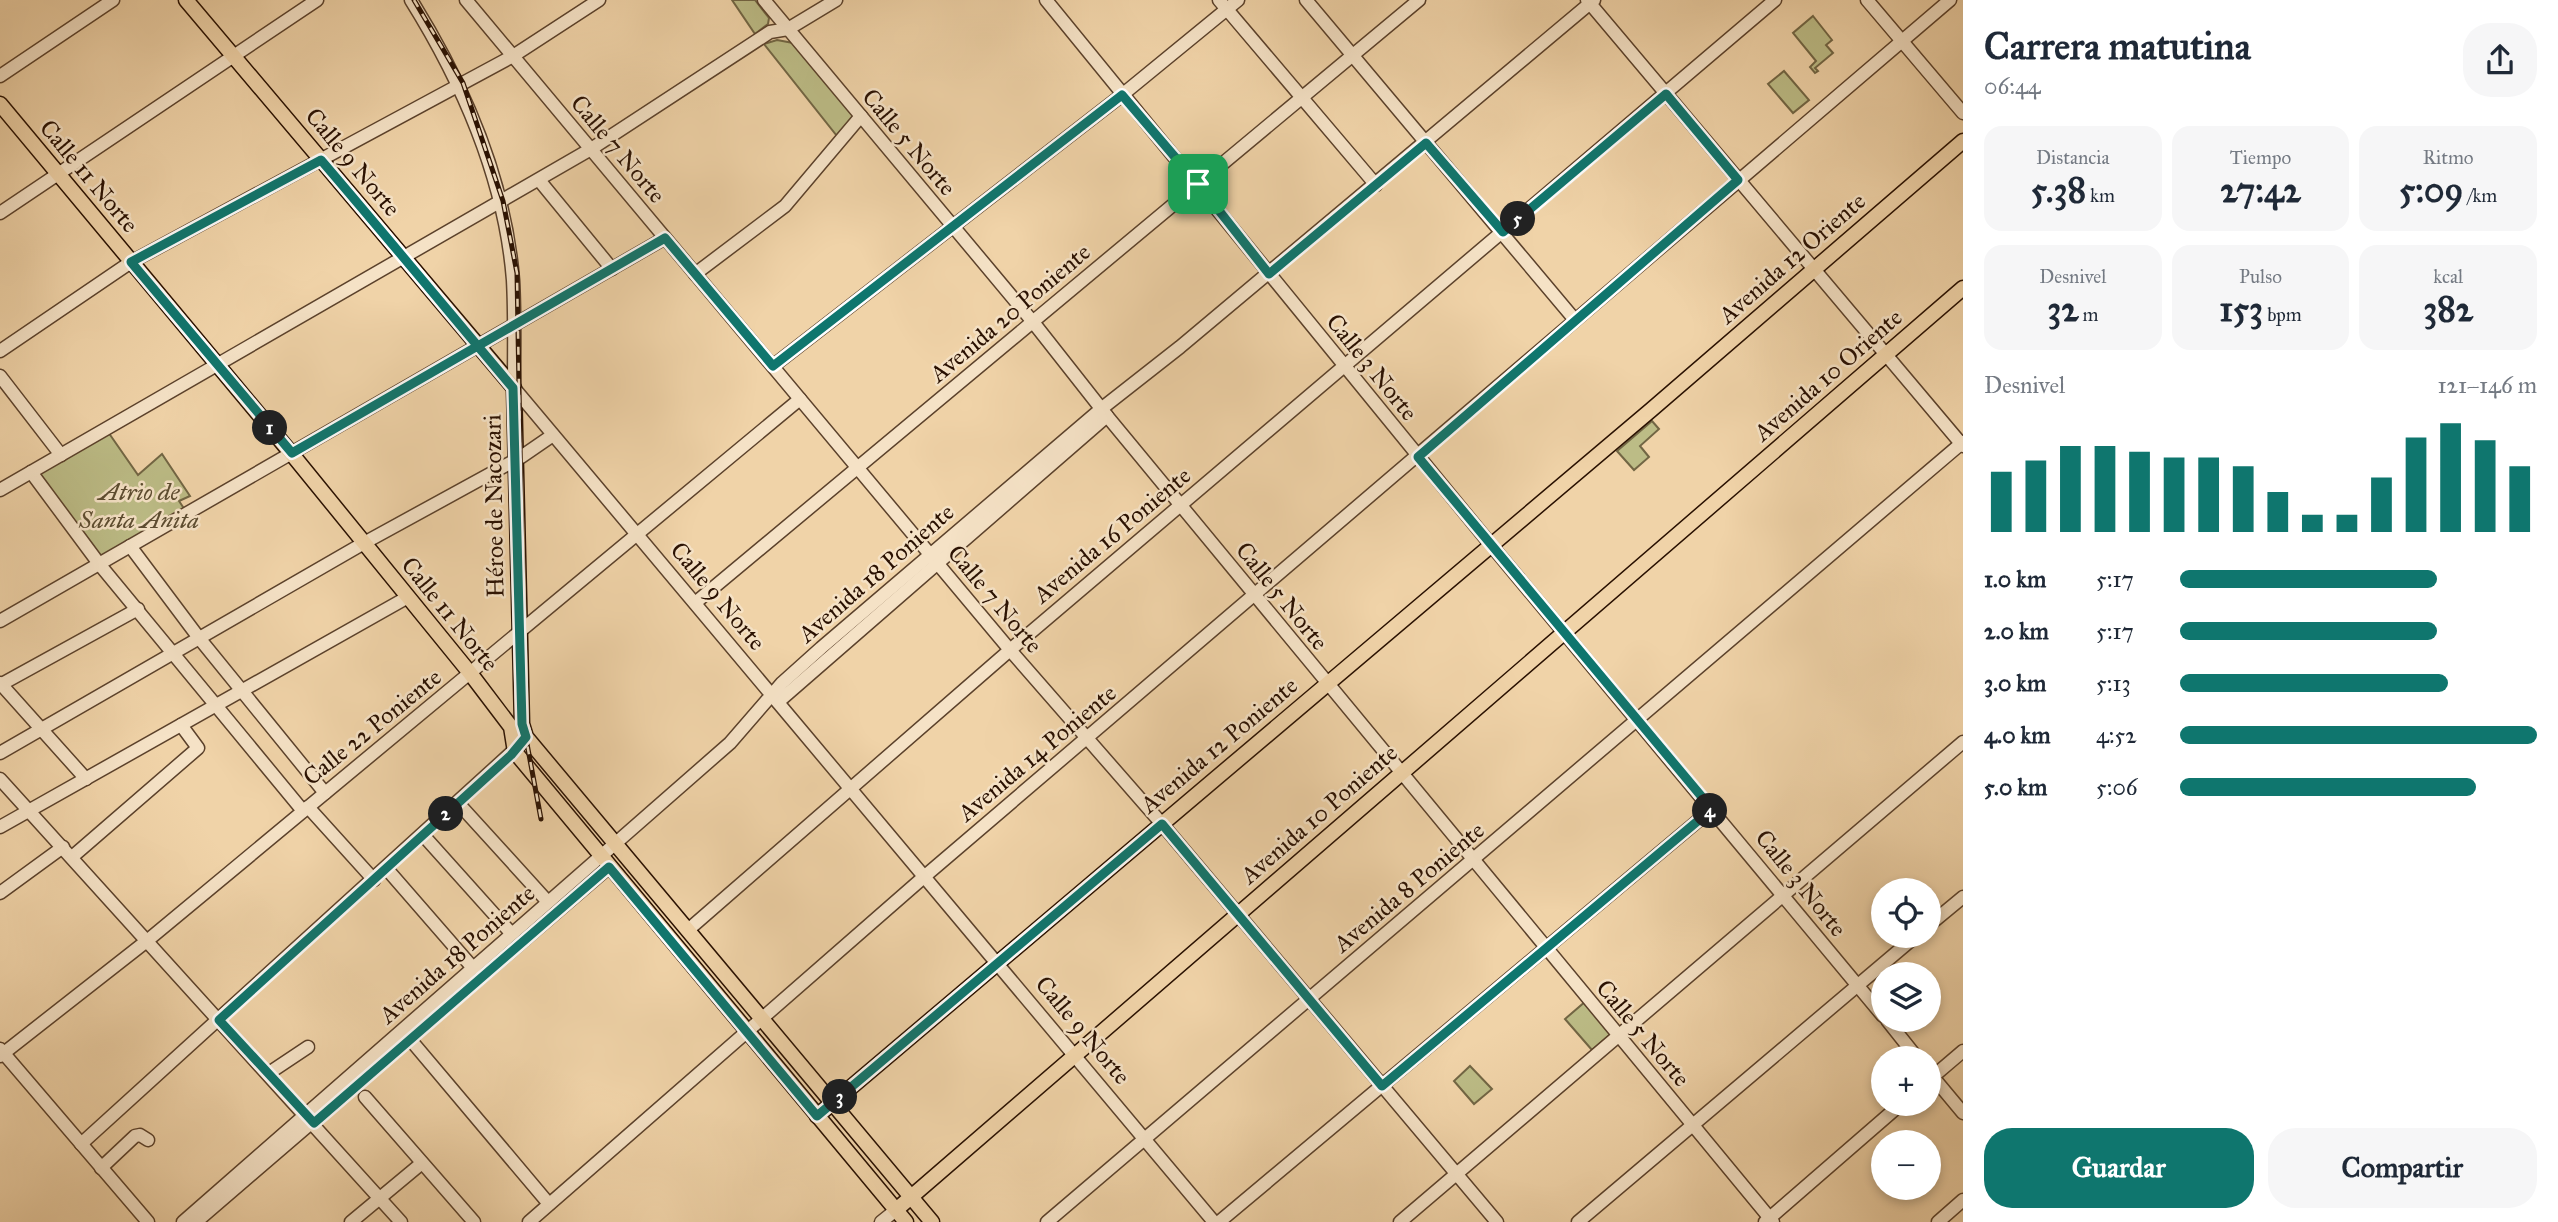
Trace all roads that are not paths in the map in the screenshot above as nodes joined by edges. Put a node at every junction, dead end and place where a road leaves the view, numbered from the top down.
1 (113, 0) edge
2 (186, 0) edge
3 (317, 0) edge
4 (411, 0) edge
5 (466, 0) edge
6 (599, 0) edge
7 (764, 0) edge
8 (836, 0) edge
9 (1046, 0) edge
10 (1238, 0) edge
11 (1306, 0) edge
12 (1419, 0) edge
13 (1775, 0) edge
14 (1867, 0) edge
15 (1950, 0) edge
16 (1590, 1) edge
17 (821, 3) edge
18 (1223, 5) edge
19 (788, 29) junction
20 (1902, 40) junction
21 (1353, 55) junction
22 (233, 56) junction
23 (513, 56) junction
24 (0, 76) edge
25 (460, 84) junction
26 (1666, 94) junction
27 (1122, 95) junction
28 (1301, 97) junction
29 (0, 104) edge
30 (1963, 113) edge
31 (861, 116) junction
32 (1963, 141) edge
33 (1426, 143) junction
34 (591, 149) junction
35 (321, 160) junction
36 (58, 173) junction
37 (539, 180) junction
38 (1738, 180) junction
39 (1198, 184) junction
40 (1376, 185) junction
41 (500, 202) junction
42 (0, 213) edge
43 (951, 226) junction
44 (1503, 232) junction
45 (665, 238) junction
46 (405, 258) junction
47 (131, 262) junction
48 (612, 269) junction
49 (1814, 269) junction
50 (695, 274) junction
51 (1269, 274) junction
52 (1963, 288) edge
53 (1575, 320) junction
54 (1034, 322) junction
55 (514, 325) junction
56 (478, 346) junction
57 (0, 351) edge
58 (1886, 355) junction
59 (217, 365) junction
60 (773, 366) junction
61 (1345, 367) junction
62 (0, 376) edge
63 (513, 388) junction
64 (800, 399) junction
65 (1651, 410) joint
66 (1104, 412) junction
67 (553, 435) junction
68 (1962, 444) edge
69 (292, 453) junction
70 (61, 455) junction
71 (1418, 457) junction
72 (515, 460) junction
73 (856, 467) junction
74 (30, 472) junction
75 (0, 491) edge
76 (1723, 495) joint
77 (1180, 504) junction
78 (638, 535) junction
79 (364, 543) junction
80 (1491, 545) junction
81 (130, 546) junction
82 (933, 558) junction
83 (100, 565) junction
84 (1254, 594) junction
85 (408, 597) junction
86 (695, 603) junction
87 (138, 609) junction
88 (0, 621) edge
89 (520, 632) junction
90 (1565, 634) junction
91 (199, 638) junction
92 (1010, 650) junction
93 (173, 653) junction
94 (470, 673) junction
95 (1327, 683) junction
96 (0, 684) edge
97 (241, 690) junction
98 (775, 698) junction
99 (216, 706) junction
100 (1639, 720) junction
101 (181, 725) junction
102 (41, 729) junction
103 (526, 737) junction
104 (1088, 738) junction
105 (1963, 742) edge
106 (515, 752) junction
107 (0, 753) edge
108 (1401, 773) junction
109 (0, 779) edge
110 (86, 779) junction
111 (851, 787) junction
112 (325, 793) junction
113 (458, 803) junction
114 (305, 809) junction
115 (1712, 809) junction
116 (29, 810) junction
117 (1162, 824) junction
118 (0, 827) edge
119 (423, 835) junction
120 (615, 843) junction
121 (67, 852) junction
122 (1473, 860) junction
123 (605, 861) junction
124 (386, 868) junction
125 (925, 876) junction
126 (374, 880) junction
127 (0, 893) edge
128 (1783, 895) junction
129 (1963, 897) edge
130 (548, 902) junction
131 (1238, 914) junction
132 (1941, 915) edge
133 (688, 930) junction
134 (511, 933) junction
135 (148, 940) junction
136 (1545, 948) junction
137 (1902, 948) edge
138 (998, 963) junction
139 (472, 968) junction
140 (1858, 986) junction
141 (1310, 999) junction
142 (1871, 1002) edge
143 (219, 1020) junction
144 (763, 1020) junction
145 (1896, 1032) edge
146 (748, 1033) junction
147 (1617, 1036) junction
148 (409, 1038) junction
149 (1907, 1046) edge
150 (308, 1047) dead end
151 (1963, 1051) edge
152 (1, 1053) edge
153 (1075, 1055) junction
154 (1941, 1068) edge
155 (269, 1073) junction
156 (1382, 1086) junction
157 (1941, 1088) edge
158 (365, 1097) dead end
159 (833, 1103) junction
160 (1963, 1113) edge
161 (817, 1116) junction
162 (1887, 1116) edge
163 (311, 1119) junction
164 (1692, 1125) junction
165 (1145, 1139) junction
166 (148, 1140) dead end
167 (81, 1144) junction
168 (422, 1163) junction
169 (101, 1167) junction
170 (1457, 1174) junction
171 (911, 1196) junction
172 (380, 1198) junction
173 (1963, 1200) edge
174 (550, 1204) junction
175 (896, 1210) junction
176 (1769, 1221) edge
177 (148, 1222) edge
178 (183, 1222) edge
179 (196, 1222) edge
180 (351, 1222) edge
181 (401, 1222) edge
182 (474, 1222) edge
183 (528, 1222) edge
184 (881, 1222) edge
185 (906, 1222) edge
186 (932, 1222) edge
187 (1047, 1222) edge
188 (1217, 1222) edge
189 (1400, 1222) edge
190 (1497, 1222) edge
191 (1578, 1222) edge
192 (1938, 1222) edge

1 - 24 street
2 - 22 main road, Calle 9 Norte
3 - 22 street
4 - 25 street, Héroe de Nacozari
5 - 23 street, Calle 7 Norte
6 - 23 street
7 - 19 street, Calle 5 Norte
8 - 17 street
9 - 27 street, Calle 3 Norte
10 - 18 street
11 - 21 street
12 - 21 street, Avenida 20 Poniente
13 - 26 street, Avenida 16 Poniente
14 - 20 street
15 - 20 street, Avenida 14 Poniente
16 - 26 street
16 - 33 street, Avenida 18 Poniente
17 - 19 street
18 - 27 street
18 - 28 street
19 - 31 street, Calle 5 Norte
19 - 34 street
20 - 30 street
20 - 38 street, Avenida 14 Poniente
21 - 28 street, Avenida 20 Poniente
21 - 33 street
22 - 35 main road, Calle 9 Norte
22 - 36 street
23 - 25 street
23 - 34 street, Calle 7 Norte
25 - 35 street
25 - 41 street, Héroe de Nacozari
26 - 38 street
26 - 44 street, Avenida 16 Poniente
27 - 39 street, Calle 3 Norte
27 - 43 street
28 - 39 street, Avenida 20 Poniente
28 - 40 street
29 - 36 main road, Calle 11 Norte
31 - 43 street, Calle 5 Norte
31 - 50 street
32 - 49 main road, Avenida 12 Oriente
33 - 40 street, Avenida 18 Poniente
33 - 44 street
34 - 37 street
34 - 45 street, Calle 7 Norte
35 - 46 main road, Calle 9 Norte
35 - 47 street
36 - 42 street
36 - 47 main road, Calle 11 Norte
37 - 41 street
37 - 48 street
38 - 49 street
38 - 53 street, Avenida 14 Poniente
39 - 51 street, Calle 3 Norte
39 - 54 street, Avenida 20 Poniente
40 - 51 street, Avenida 18 Poniente
41 - 46 street
41 - 55 street, Héroe de Nacozari
43 - 54 street, Calle 5 Norte
43 - 60 street
44 - 53 street
44 - 61 street, Avenida 16 Poniente
45 - 48 street
45 - 50 street, Calle 7 Norte
46 - 56 main road, Calle 9 Norte
46 - 59 street
47 - 57 street
47 - 59 main road, Calle 11 Norte
48 - 55 street
49 - 58 street
49 - 65 main road, Avenida 12 Oriente
50 - 60 street, Calle 7 Norte
51 - 61 street, Calle 3 Norte
51 - 66 street, Avenida 18 Poniente
52 - 58 main road, Avenida 10 Oriente
53 - 71 street, Avenida 14 Poniente
54 - 66 street, Calle 5 Norte
54 - 73 street, Avenida 20 Poniente
55 - 56 street
55 - 63 street, Héroe de Nacozari
56 - 63 main road, Calle 9 Norte
56 - 69 street
58 - 68 street
58 - 76 main road, Avenida 10 Oriente
59 - 69 main road, Calle 11 Norte
59 - 70 street
60 - 64 street, Calle 7 Norte
61 - 71 street, Calle 3 Norte
61 - 77 street, Avenida 16 Poniente
62 - 70 street
63 - 67 street, Calle 9 Norte
63 - 72 main road, Héroe de Nacozari
64 - 73 street, Calle 7 Norte
64 - 78 street, Calle 22 Poniente
65 - 80 main road, Avenida 12 Poniente
66 - 77 street, Calle 5 Norte
66 - 82 street, Avenida 18 Poniente
67 - 72 street
67 - 78 street, Calle 9 Norte
68 - 100 street, Avenida 8 Poniente
69 - 79 main road, Calle 11 Norte
69 - 81 street
70 - 74 street
71 - 80 street, Calle 3 Norte
71 - 84 street, Avenida 14 Poniente
72 - 79 street
72 - 89 main road, Héroe de Nacozari
73 - 82 street, Calle 7 Norte
73 - 86 street, Avenida 20 Poniente
74 - 75 street
74 - 83 street
76 - 90 main road, Avenida 10 Poniente
77 - 84 street, Calle 5 Norte
77 - 92 street, Avenida 16 Poniente
78 - 86 street, Calle 9 Norte
78 - 89 street, Calle 22 Poniente
79 - 85 main road, Calle 11 Norte
79 - 91 street
80 - 90 street, Calle 3 Norte
80 - 95 main road, Avenida 12 Poniente
81 - 83 street
81 - 91 street
82 - 92 street, Calle 7 Norte
82 - 98 street, Avenida 18 Poniente
83 - 87 street
83 - 88 street
84 - 95 street, Calle 5 Norte
84 - 104 street, Avenida 14 Poniente
85 - 94 main road, Calle 11 Norte
85 - 97 street
86 - 98 street, Calle 9 Norte
87 - 93 street
87 - 96 street
89 - 94 street, Calle 22 Poniente
89 - 103 main road, Héroe de Nacozari
90 - 100 street, Calle 3 Norte
90 - 108 main road, Avenida 10 Poniente
91 - 93 street
91 - 97 street
92 - 104 street, Calle 7 Norte
92 - 111 street, Avenida 16 Poniente
93 - 99 street
93 - 102 street
94 - 106 main road, Calle 11 Norte
94 - 112 street, Calle 22 Poniente
95 - 108 street, Calle 5 Norte
95 - 117 main road, Avenida 12 Poniente
96 - 102 street
97 - 99 street
97 - 112 street
98 - 111 street, Calle 9 Norte
98 - 120 street, Avenida 18 Poniente
99 - 101 street
99 - 114 street
100 - 115 street, Calle 3 Norte
100 - 122 street, Avenida 8 Poniente
101 - 110 street
101 - 121 street
102 - 107 street
102 - 110 street
103 - 106 street
103 - 120 main road
104 - 117 street, Calle 7 Norte
104 - 125 street, Avenida 14 Poniente
105 - 128 street
106 - 113 street
106 - 123 main road, Calle 11 Norte
108 - 122 street, Calle 5 Norte
108 - 131 main road, Avenida 10 Poniente
109 - 116 street
110 - 116 street
111 - 125 street, Calle 9 Norte
111 - 133 street, Avenida 16 Poniente
112 - 114 street, Calle 22 Poniente
113 - 119 street
113 - 130 street
114 - 126 street
114 - 135 street, Calle 22 Poniente
115 - 128 street, Calle 3 Norte
115 - 136 street
116 - 118 street
116 - 121 street
117 - 131 street, Calle 7 Norte
117 - 138 main road, Avenida 12 Poniente
119 - 124 street
119 - 134 street
120 - 123 street, Avenida 18 Poniente
120 - 133 main road
121 - 127 street
121 - 135 street
122 - 136 street, Calle 5 Norte
122 - 141 street, Avenida 8 Poniente
123 - 130 street, Avenida 18 Poniente
123 - 146 main road, Calle 11 Norte
123 - 148 street, Avenida 18 Poniente
124 - 126 street
124 - 139 street
125 - 138 street, Calle 9 Norte
125 - 144 street, Avenida 14 Poniente
126 - 143 street
128 - 140 street, Calle 3 Norte
128 - 147 street
129 - 132 street
130 - 134 street, Avenida 18 Poniente
131 - 141 street, Calle 7 Norte
131 - 153 main road, Avenida 10 Poniente
133 - 144 main road
134 - 139 street, Avenida 18 Poniente
135 - 143 street
135 - 152 street, Calle 22 Poniente
136 - 147 street, Calle 5 Norte
136 - 156 street
137 - 140 street
138 - 153 street, Calle 9 Norte
138 - 159 main road, Avenida 12 Poniente
139 - 163 street, Avenida 18 Poniente
140 - 142 street, Calle 3 Norte
140 - 164 street
141 - 156 street, Calle 7 Norte
141 - 165 street, Avenida 8 Poniente
143 - 155 street
143 - 167 street
144 - 146 street, Avenida 14 Poniente
144 - 159 main road
145 - 149 street
146 - 161 main road, Calle 11 Norte
146 - 174 street, Avenida 14 Poniente
147 - 164 street, Calle 5 Norte
147 - 170 street
148 - 163 street, Avenida 18 Poniente
148 - 174 street
150 - 155 street
151 - 154 street
152 - 167 street
153 - 165 street, Calle 9 Norte
153 - 171 main road, Avenida 10 Poniente
155 - 163 street
156 - 170 street, Calle 7 Norte
156 - 188 street
157 - 160 street
158 - 168 street
159 - 161 main road, Avenida 12 Poniente
159 - 171 main road
161 - 175 main road, Calle 11 Norte
162 - 176 street
163 - 172 street
163 - 178 street, Avenida 18 Poniente
163 - 179 street, Avenida 18 Poniente
164 - 176 street, Calle 5 Norte
164 - 191 street
165 - 187 street, Avenida 8 Poniente
165 - 188 street, Calle 9 Norte
166 - 169 street
167 - 169 street
168 - 172 street
168 - 182 street
169 - 177 street
170 - 189 street
170 - 190 street, Calle 7 Norte
171 - 175 main road, Avenida 10 Poniente
171 - 186 main road
172 - 180 street
172 - 181 street
173 - 192 street
174 - 183 street, Avenida 14 Poniente
175 - 184 street, Avenida 10 Poniente
175 - 185 main road, Calle 11 Norte

